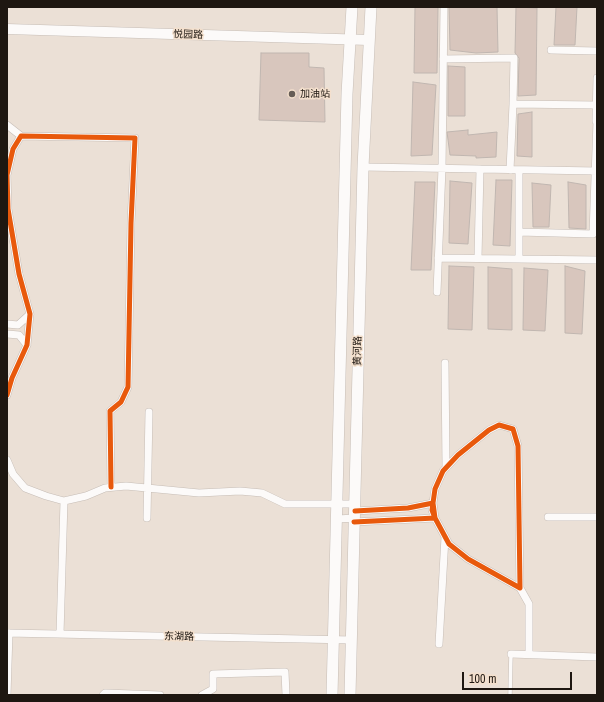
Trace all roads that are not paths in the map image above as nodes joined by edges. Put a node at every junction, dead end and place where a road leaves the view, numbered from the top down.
1 (352, 7) edge
2 (371, 7) edge
3 (444, 7) edge
4 (7, 29) edge
5 (350, 40) junction
6 (369, 40) junction
7 (551, 50) dead end
8 (597, 51) edge
9 (443, 59) junction
10 (597, 78) edge
11 (513, 104) junction
12 (596, 105) junction
13 (596, 121) edge
14 (7, 125) edge
15 (21, 136) junction
16 (363, 167) junction
17 (442, 168) junction
18 (480, 169) junction
19 (510, 170) junction
20 (520, 170) junction
21 (596, 171) edge
22 (519, 232) junction
23 (595, 234) edge
24 (438, 258) junction
25 (478, 258) junction
26 (519, 259) junction
27 (597, 260) edge
28 (437, 292) dead end
29 (30, 314) junction
30 (7, 324) edge
31 (7, 334) edge
32 (27, 345) junction
33 (445, 363) dead end
34 (7, 394) edge
35 (148, 412) dead end
36 (7, 460) edge
37 (446, 467) junction
38 (148, 487) junction
39 (111, 488) junction
40 (64, 501) junction
41 (433, 503) junction
42 (337, 504) junction
43 (355, 514) junction
44 (548, 517) dead end
45 (597, 517) edge
46 (147, 518) dead end
47 (435, 518) junction
48 (337, 519) junction
49 (445, 536) junction
50 (520, 588) junction
51 (8, 632) edge
52 (60, 634) junction
53 (334, 640) junction
54 (352, 640) junction
55 (439, 644) dead end
56 (511, 654) joint
57 (529, 654) junction
58 (597, 657) edge
59 (7, 695) edge
60 (104, 695) edge
61 (160, 695) edge
62 (202, 695) edge
63 (286, 695) edge
64 (332, 695) edge
65 (350, 695) edge
66 (510, 695) edge

1 - 5 main road, 黄河路
2 - 6 main road, 黄河路
3 - 9 street
4 - 5 street, 悦园路
5 - 6 street, 悦园路
5 - 42 main road, 黄河路
6 - 16 main road, 黄河路
7 - 8 street
9 - 11 street
9 - 17 street
10 - 12 street
11 - 12 street
11 - 19 street
12 - 13 street
13 - 21 street
14 - 15 street
15 - 29 street
15 - 39 street
16 - 17 street
16 - 43 main road, 黄河路
17 - 18 street
17 - 24 street
18 - 19 street
18 - 25 street
19 - 20 street
20 - 21 street
20 - 22 street
21 - 23 street
22 - 23 street
22 - 26 street
24 - 25 street
24 - 28 street
25 - 26 street
26 - 27 street
29 - 30 street
29 - 32 street
31 - 32 street
32 - 34 street
33 - 37 street
35 - 38 street
36 - 40 street
37 - 41 street
37 - 50 street
38 - 39 street
38 - 42 street
38 - 46 street
39 - 40 street
40 - 52 street
41 - 43 street
41 - 47 street
42 - 43 street
42 - 48 main road, 黄河路
43 - 47 street
43 - 48 street
43 - 54 main road, 黄河路
44 - 45 street
47 - 49 street
48 - 53 main road, 黄河路
49 - 50 street
49 - 55 street
50 - 57 street
51 - 52 street, 东湖路
51 - 59 street
52 - 53 street, 东湖路
53 - 54 street, 东湖路
53 - 64 main road, 黄河路
54 - 65 main road, 黄河路
56 - 57 street
56 - 66 lane
57 - 58 street
60 - 61 street
62 - 63 street

